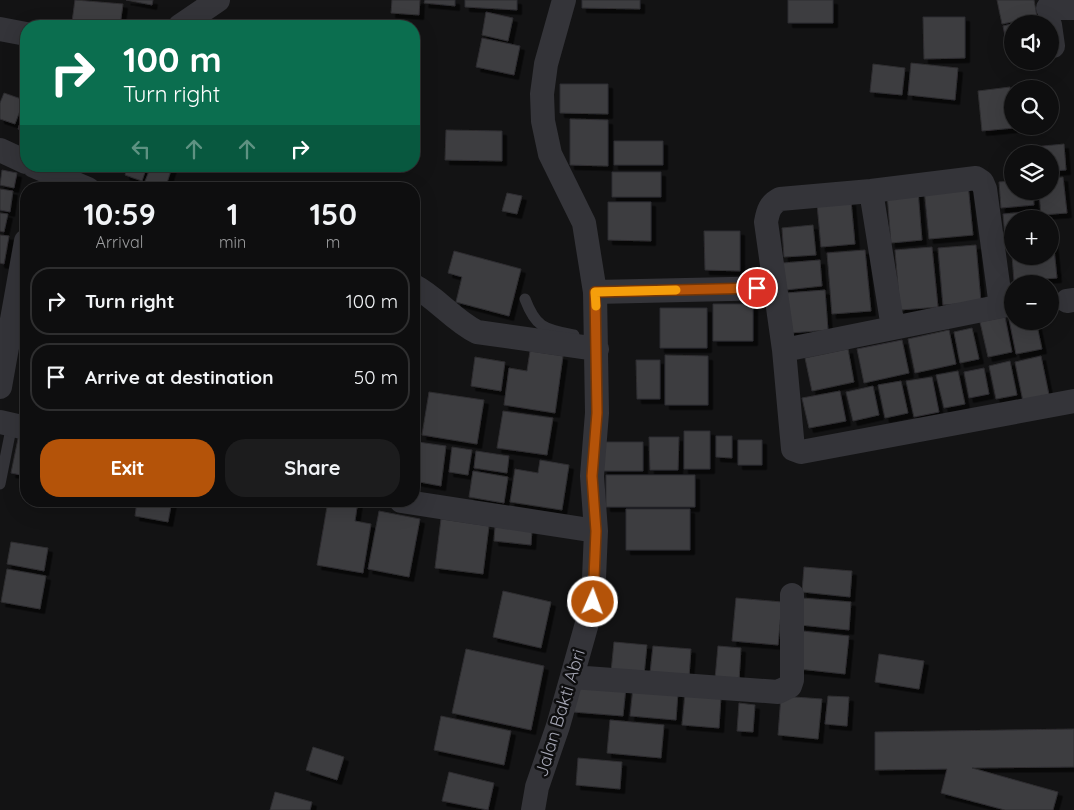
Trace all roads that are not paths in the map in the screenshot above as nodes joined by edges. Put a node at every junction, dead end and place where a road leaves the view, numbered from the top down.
1 (564, 0) edge
2 (1074, 8) edge
3 (208, 12) edge
4 (1059, 16) edge
5 (192, 20) edge
6 (0, 29) edge
7 (20, 33) edge
8 (0, 150) edge
9 (20, 163) edge
10 (34, 172) edge
11 (66, 182) edge
12 (870, 191) junction
13 (20, 275) edge
14 (775, 288) junction
15 (420, 289) edge
16 (1004, 290) edge
17 (595, 292) junction
18 (525, 299) dead end
19 (1004, 306) edge
20 (892, 328) junction
21 (597, 345) junction
22 (784, 350) junction
23 (0, 387) edge
24 (1074, 401) edge
25 (13, 425) edge
26 (0, 484) edge
27 (420, 504) edge
28 (596, 531) junction
29 (792, 595) dead end
30 (572, 677) junction
31 (533, 810) edge

1 - 17 street, Jalan Bakti Abri
2 - 4 street
3 - 5 street
6 - 7 street
8 - 9 street
10 - 11 street
12 - 14 street
12 - 16 street
12 - 20 street
13 - 23 street
14 - 17 street
14 - 22 street
15 - 21 street
17 - 21 street, Jalan Bakti Abri
18 - 21 lane
19 - 20 street
20 - 22 street
21 - 28 street, Jalan Bakti Abri
22 - 24 street
25 - 26 lane
27 - 28 street
28 - 30 street, Jalan Bakti Abri
29 - 30 street
30 - 31 street, Jalan Bakti Abri

